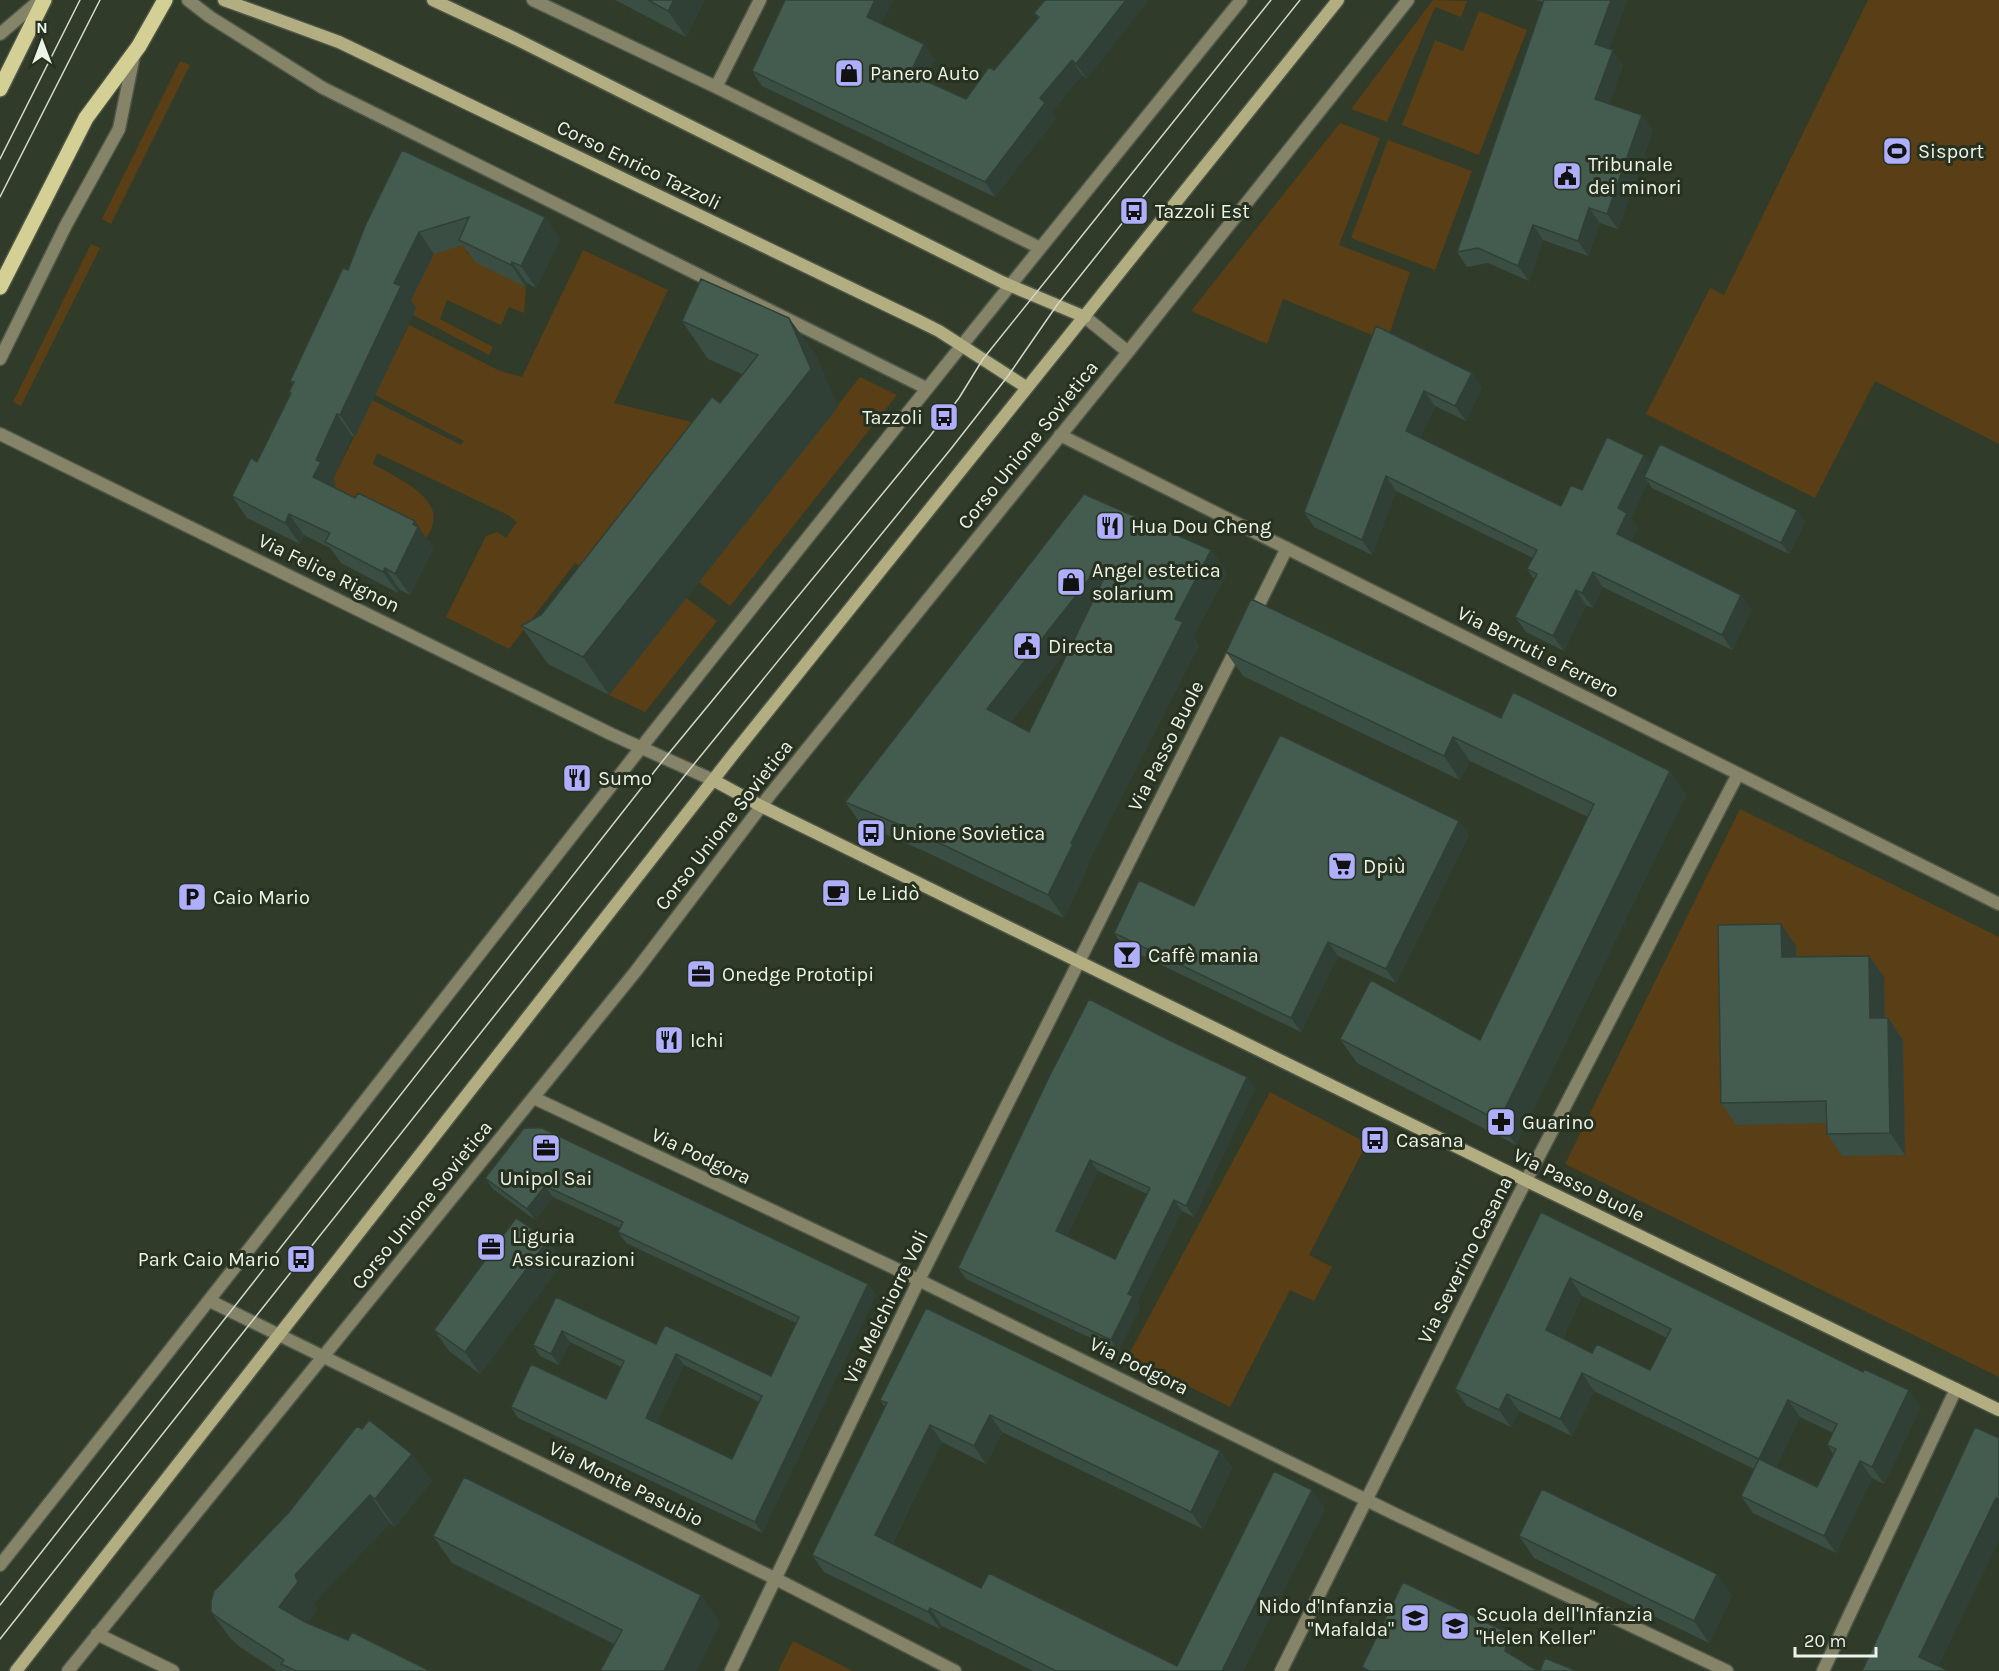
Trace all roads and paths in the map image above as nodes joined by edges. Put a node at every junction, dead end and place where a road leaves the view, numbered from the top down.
1 (42, 0) edge
2 (165, 0) edge
3 (188, 0) edge
4 (224, 0) edge
5 (433, 0) edge
6 (533, 0) edge
7 (760, 0) edge
8 (1241, 0) edge
9 (1338, 0) edge
10 (1408, 0) edge
11 (0, 34) edge
12 (134, 53) junction
13 (716, 87) junction
14 (0, 89) edge
15 (1040, 248) junction
16 (0, 286) edge
17 (1009, 286) junction
18 (1085, 317) junction
19 (961, 345) junction
20 (1128, 352) junction
21 (0, 359) edge
22 (1026, 387) junction
23 (927, 388) junction
24 (0, 434) edge
25 (1060, 435) junction
26 (1287, 548) junction
27 (641, 748) junction
28 (1738, 774) junction
29 (713, 780) junction
30 (761, 806) junction
31 (1999, 904) edge
32 (1079, 962) junction
33 (534, 1098) junction
34 (1526, 1181) junction
35 (920, 1280) junction
36 (210, 1301) junction
37 (278, 1335) junction
38 (324, 1356) junction
39 (1956, 1389) junction
40 (1999, 1410) edge
41 (1366, 1499) junction
42 (0, 1565) edge
43 (776, 1579) junction
44 (97, 1634) junction
45 (16, 1671) edge
46 (68, 1671) edge
47 (173, 1671) edge
48 (731, 1671) edge
49 (954, 1671) edge
50 (1281, 1671) edge
51 (1727, 1671) edge
52 (1823, 1671) edge

1 - 11 street
1 - 14 main road
2 - 12 main road
3 - 23 street
4 - 19 street, Corso Enrico Tazzoli
5 - 17 street
6 - 13 street
7 - 13 street
8 - 15 street
9 - 18 street, Corso Unione Sovietica
10 - 20 street, Corso Unione Sovietica
12 - 16 main road
12 - 21 street
13 - 15 street
15 - 17 street
17 - 18 street
17 - 19 street
18 - 20 street
18 - 22 street, Corso Unione Sovietica
19 - 22 street, Corso Enrico Tazzoli
19 - 23 street
20 - 25 street, Corso Unione Sovietica
22 - 29 street, Corso Unione Sovietica
23 - 27 street
24 - 27 street, Via Felice Rignon
25 - 26 street, Via Berruti e Ferrero
25 - 30 street, Corso Unione Sovietica
26 - 28 street, Via Berruti e Ferrero
26 - 32 street, Via Passo Buole
27 - 29 street, Corso Unione Sovietica
27 - 36 street
28 - 31 street, Via Berruti e Ferrero
28 - 34 street, Via Severino Casana
29 - 30 street, Via Passo Buole
29 - 37 street, Corso Unione Sovietica
30 - 32 street, Via Passo Buole
30 - 33 street, Corso Unione Sovietica
32 - 34 street, Via Passo Buole
32 - 35 street, Via Melchiorre Voli
33 - 35 street, Via Podgora
33 - 38 street, Corso Unione Sovietica
34 - 39 street, Via Passo Buole
34 - 41 street, Via Severino Casana
35 - 41 street, Via Podgora
35 - 43 street, Via Melchiorre Voli
36 - 37 street
36 - 42 street
37 - 38 street, Via Monte Pasubio
37 - 45 street, Corso Unione Sovietica
38 - 43 street, Via Monte Pasubio
38 - 44 street, Corso Unione Sovietica
39 - 40 street, Via Passo Buole
39 - 52 street
41 - 50 street, Via Severino Casana
41 - 51 street, Via Podgora
43 - 48 street, Via Melchiorre Voli
43 - 49 street, Via Monte Pasubio
44 - 46 street, Corso Unione Sovietica
44 - 47 street

